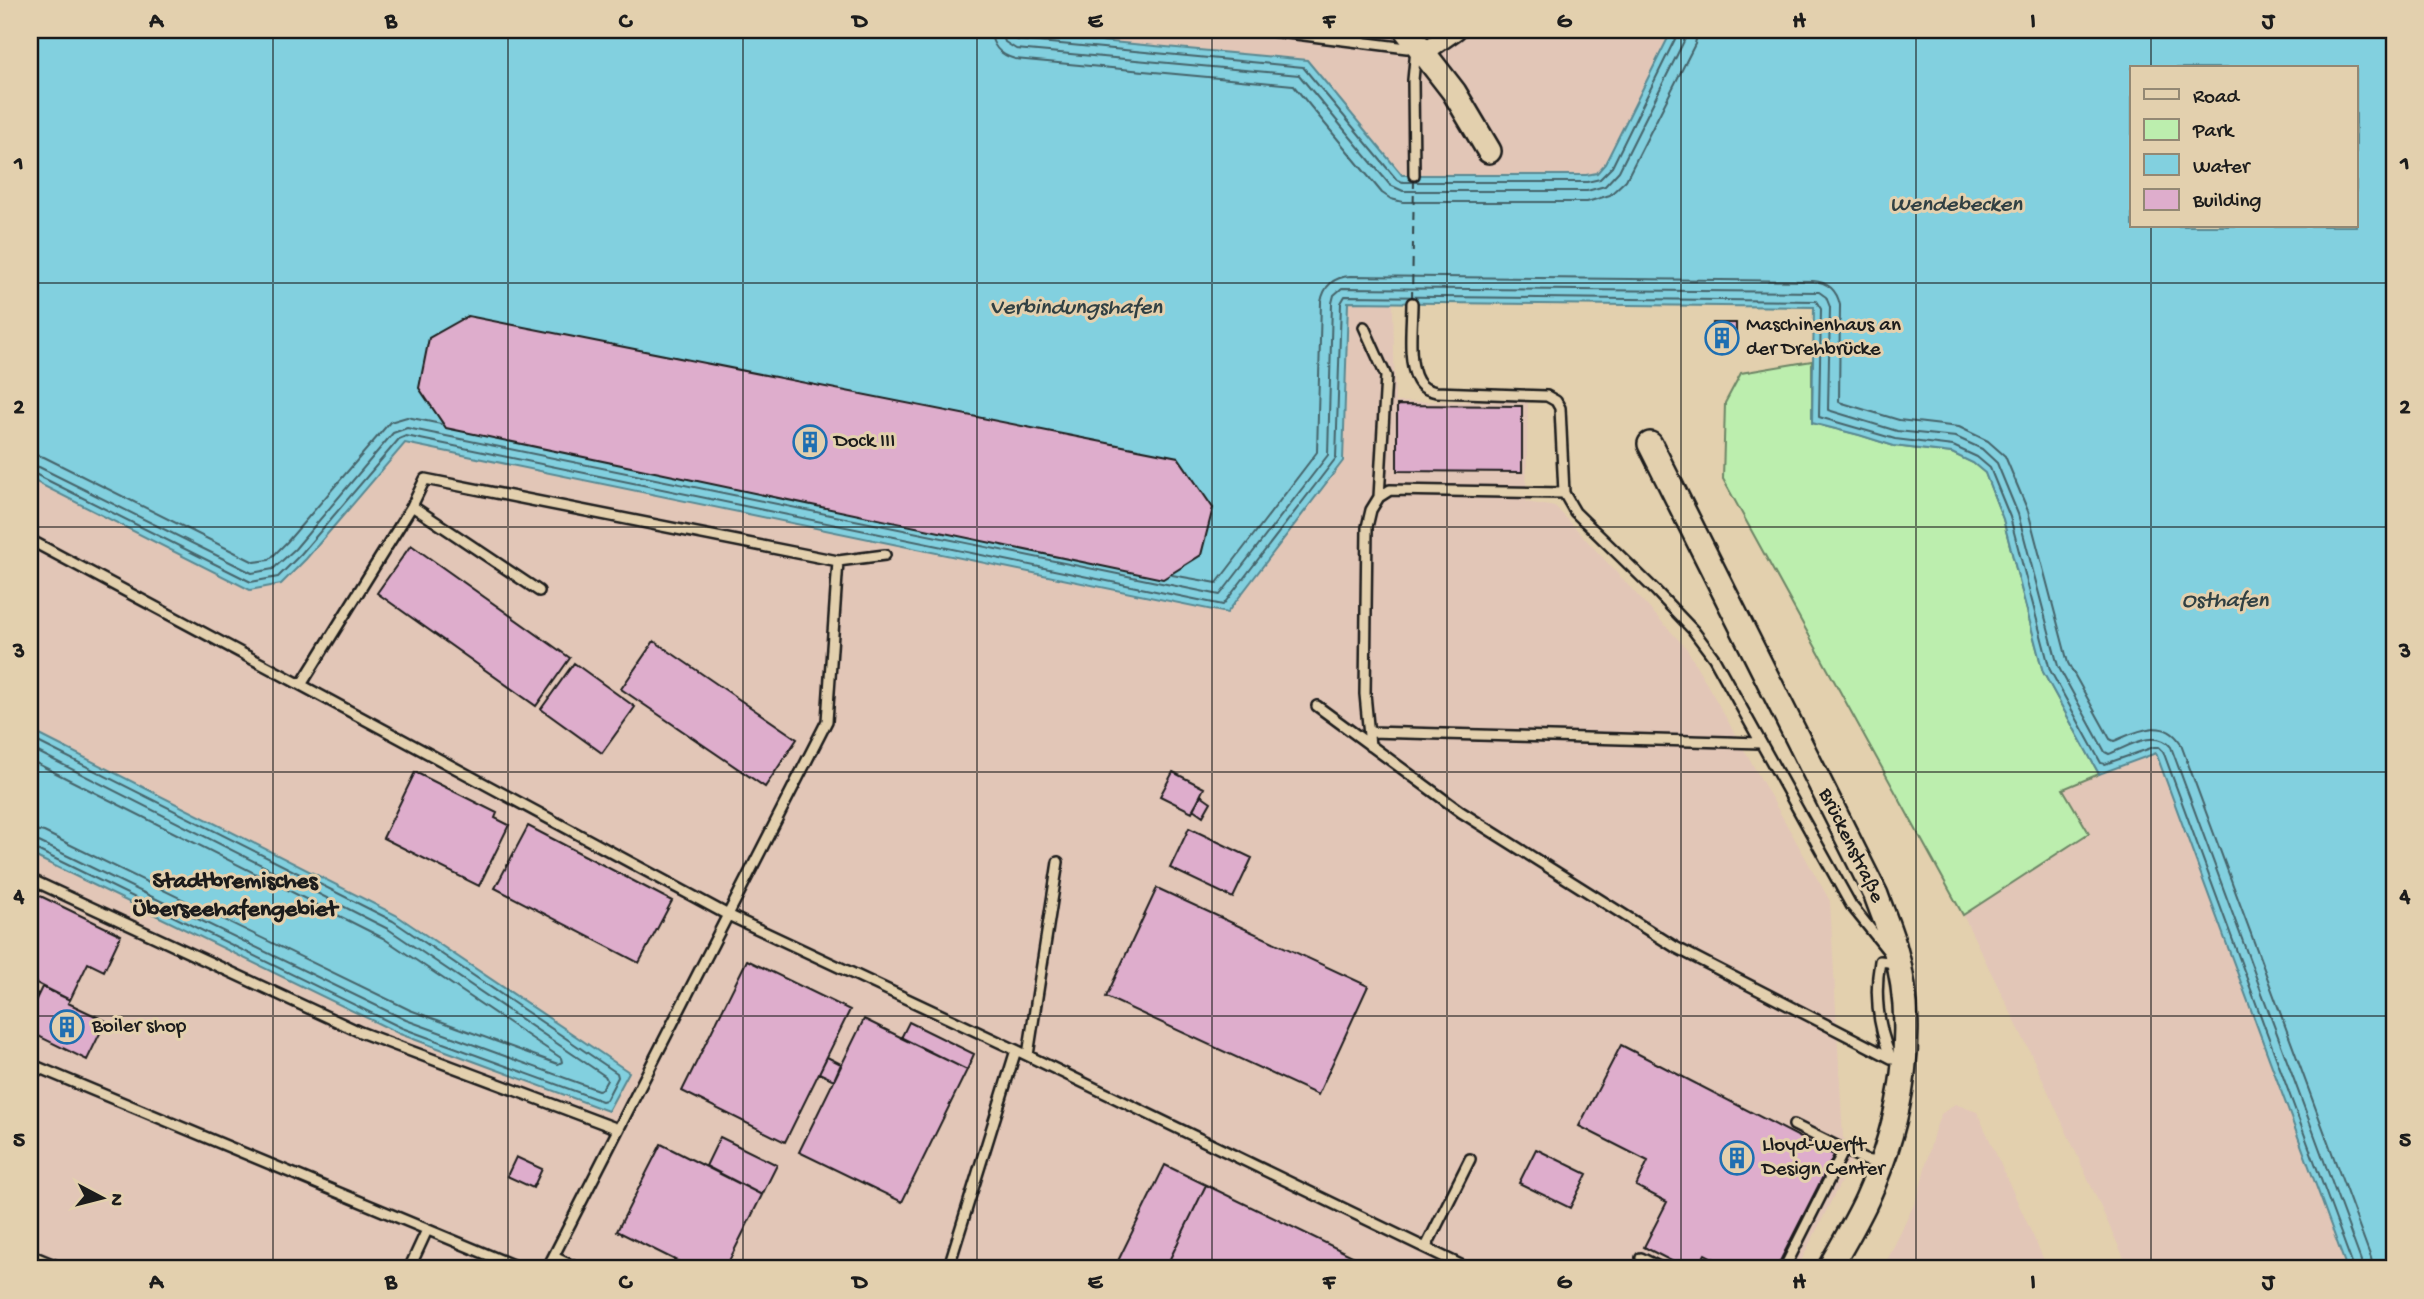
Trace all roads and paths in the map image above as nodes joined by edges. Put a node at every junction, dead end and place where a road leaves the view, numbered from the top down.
1 (1264, 30) edge
2 (1456, 30) edge
3 (1411, 37) edge
4 (1489, 151) dead end
5 (1414, 175) dead end
6 (1412, 303) dead end
7 (1364, 327) dead end
8 (1650, 444) dead end
9 (1564, 493) junction
10 (1379, 497) junction
11 (412, 506) junction
12 (30, 540) edge
13 (886, 555) dead end
14 (838, 561) junction
15 (539, 591) dead end
16 (300, 685) junction
17 (1317, 706) dead end
18 (1370, 732) junction
19 (1761, 743) junction
20 (1370, 746) junction
21 (1058, 862) dead end
22 (30, 879) edge
23 (728, 915) junction
24 (1898, 963) junction
25 (1016, 1050) junction
26 (1027, 1055) junction
27 (1898, 1062) junction
28 (30, 1065) edge
29 (1794, 1125) dead end
30 (618, 1129) junction
31 (1844, 1150) junction
32 (1470, 1159) dead end
33 (1881, 1163) junction
34 (426, 1230) junction
35 (1426, 1247) junction
36 (30, 1255) edge
37 (554, 1257) junction
38 (1641, 1258) dead end
39 (64, 1269) edge
40 (409, 1269) edge
41 (522, 1269) edge
42 (547, 1269) edge
43 (579, 1269) edge
44 (948, 1269) edge
45 (1469, 1269) edge
46 (1663, 1269) edge
47 (1784, 1269) edge
48 (1829, 1269) edge

1 - 3 lane
2 - 3 street
3 - 4 street
3 - 5 lane
6 - 9 lane
7 - 10 lane
8 - 24 street, Brückenstraße
9 - 10 lane
9 - 19 lane
10 - 18 lane
11 - 14 lane
11 - 15 lane
11 - 16 lane
12 - 16 lane
13 - 14 lane
14 - 23 lane
16 - 23 lane
17 - 20 lane
18 - 19 lane
18 - 20 lane
19 - 24 lane
20 - 27 lane
21 - 26 lane
22 - 30 lane
23 - 25 lane
23 - 30 lane
24 - 27 street, Brückenstraße
25 - 26 lane
25 - 44 lane
26 - 35 lane
27 - 33 street, Brückenstraße
28 - 34 lane
29 - 31 lane
30 - 37 lane
31 - 33 lane
31 - 47 lane
32 - 35 lane
33 - 48 street, Brückenstraße
34 - 40 lane
34 - 41 lane
35 - 45 lane
36 - 39 lane
37 - 42 lane
37 - 43 lane
38 - 46 lane

